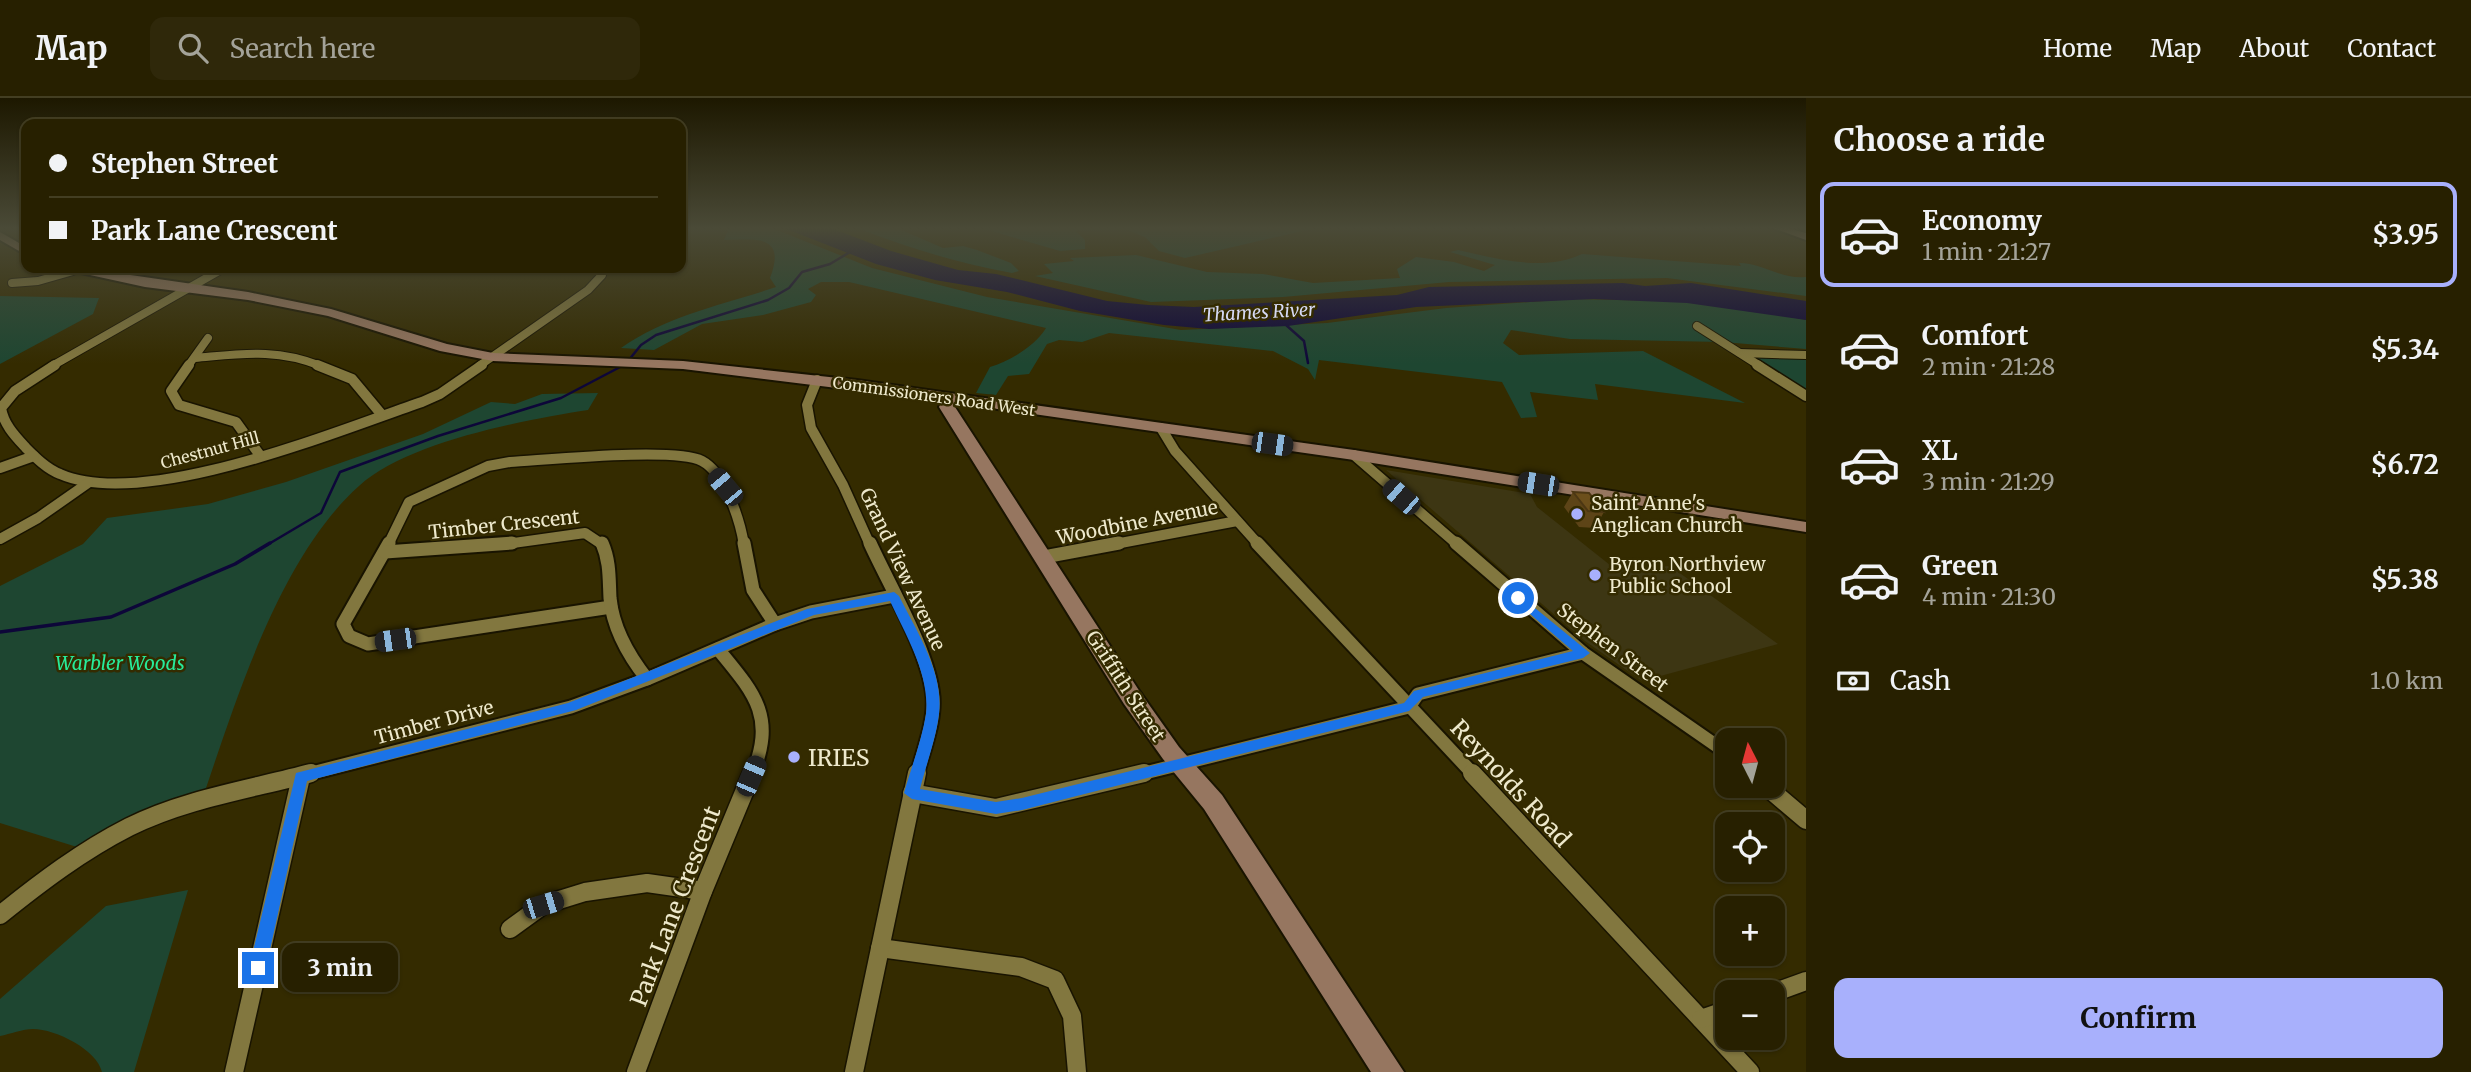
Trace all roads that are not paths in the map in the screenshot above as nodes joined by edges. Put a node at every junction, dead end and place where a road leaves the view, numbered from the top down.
1 (57, 273) edge
2 (95, 273) edge
3 (214, 273) edge
4 (602, 273) edge
5 (12, 283) dead end
6 (186, 289) junction
7 (1697, 326) dead end
8 (208, 338) dead end
9 (1740, 353) junction
10 (1806, 355) edge
11 (493, 357) junction
12 (195, 358) junction
13 (817, 380) junction
14 (1806, 396) edge
15 (951, 397) junction
16 (382, 415) junction
17 (1161, 428) junction
18 (259, 454) junction
19 (1354, 455) junction
20 (34, 456) junction
21 (0, 468) edge
22 (88, 483) junction
23 (1237, 521) junction
24 (1806, 527) edge
25 (0, 538) edge
26 (385, 552) junction
27 (1044, 557) junction
28 (894, 596) junction
29 (611, 607) junction
30 (775, 624) junction
31 (718, 649) junction
32 (1583, 653) junction
33 (647, 679) junction
34 (1409, 707) junction
35 (1715, 745) edge
36 (1181, 764) junction
37 (301, 777) junction
38 (912, 793) junction
39 (1780, 798) edge
40 (1806, 820) edge
41 (703, 891) junction
42 (0, 915) edge
43 (510, 929) dead end
44 (880, 948) junction
45 (1806, 981) edge
46 (1785, 989) edge
47 (1715, 1014) edge
48 (1700, 1019) junction
49 (234, 1072) edge
50 (636, 1072) edge
51 (854, 1072) edge
52 (1077, 1072) edge
53 (1390, 1072) edge
54 (1750, 1072) edge

1 - 5 street
2 - 6 main road, Commissioners Road West
3 - 6 street
4 - 11 street
6 - 11 main road, Commissioners Road West
6 - 20 street, Chestnut Hill
7 - 9 street
8 - 12 street
9 - 10 street
9 - 14 street
11 - 13 main road, Commissioners Road West
11 - 16 street, Chestnut Hill
12 - 16 street
12 - 18 street
13 - 15 main road, Commissioners Road West
13 - 28 street, Grand View Avenue
15 - 17 main road, Commissioners Road West
15 - 27 main road, Griffith Street
16 - 18 street, Chestnut Hill
17 - 19 main road, Commissioners Road West
17 - 23 street, Reynolds Road
18 - 22 street, Chestnut Hill
19 - 24 main road, Commissioners Road West
19 - 32 street, Stephen Street
20 - 21 street
20 - 22 street, Chestnut Hill
22 - 25 street
23 - 27 street, Woodbine Avenue
23 - 34 street, Reynolds Road
26 - 29 street, Timber Crescent
26 - 29 street
26 - 30 street
27 - 36 main road, Griffith Street
28 - 30 street, Timber Drive
28 - 38 street, Grand View Avenue
29 - 33 street, Timber Crescent
30 - 31 street, Timber Drive
31 - 33 street, Timber Drive
31 - 41 street, Park Lane Crescent
32 - 34 street
32 - 35 street, Stephen Street
33 - 37 street, Timber Drive
34 - 36 street
34 - 48 street, Reynolds Road
36 - 38 street
36 - 53 main road, Griffith Street
37 - 42 street, Timber Drive
37 - 49 street
38 - 44 street, Grand View Avenue
39 - 40 street
41 - 43 street
41 - 50 street, Park Lane Crescent
44 - 51 street, Grand View Avenue
44 - 52 street
45 - 46 street
47 - 48 street
48 - 54 street, Reynolds Road

